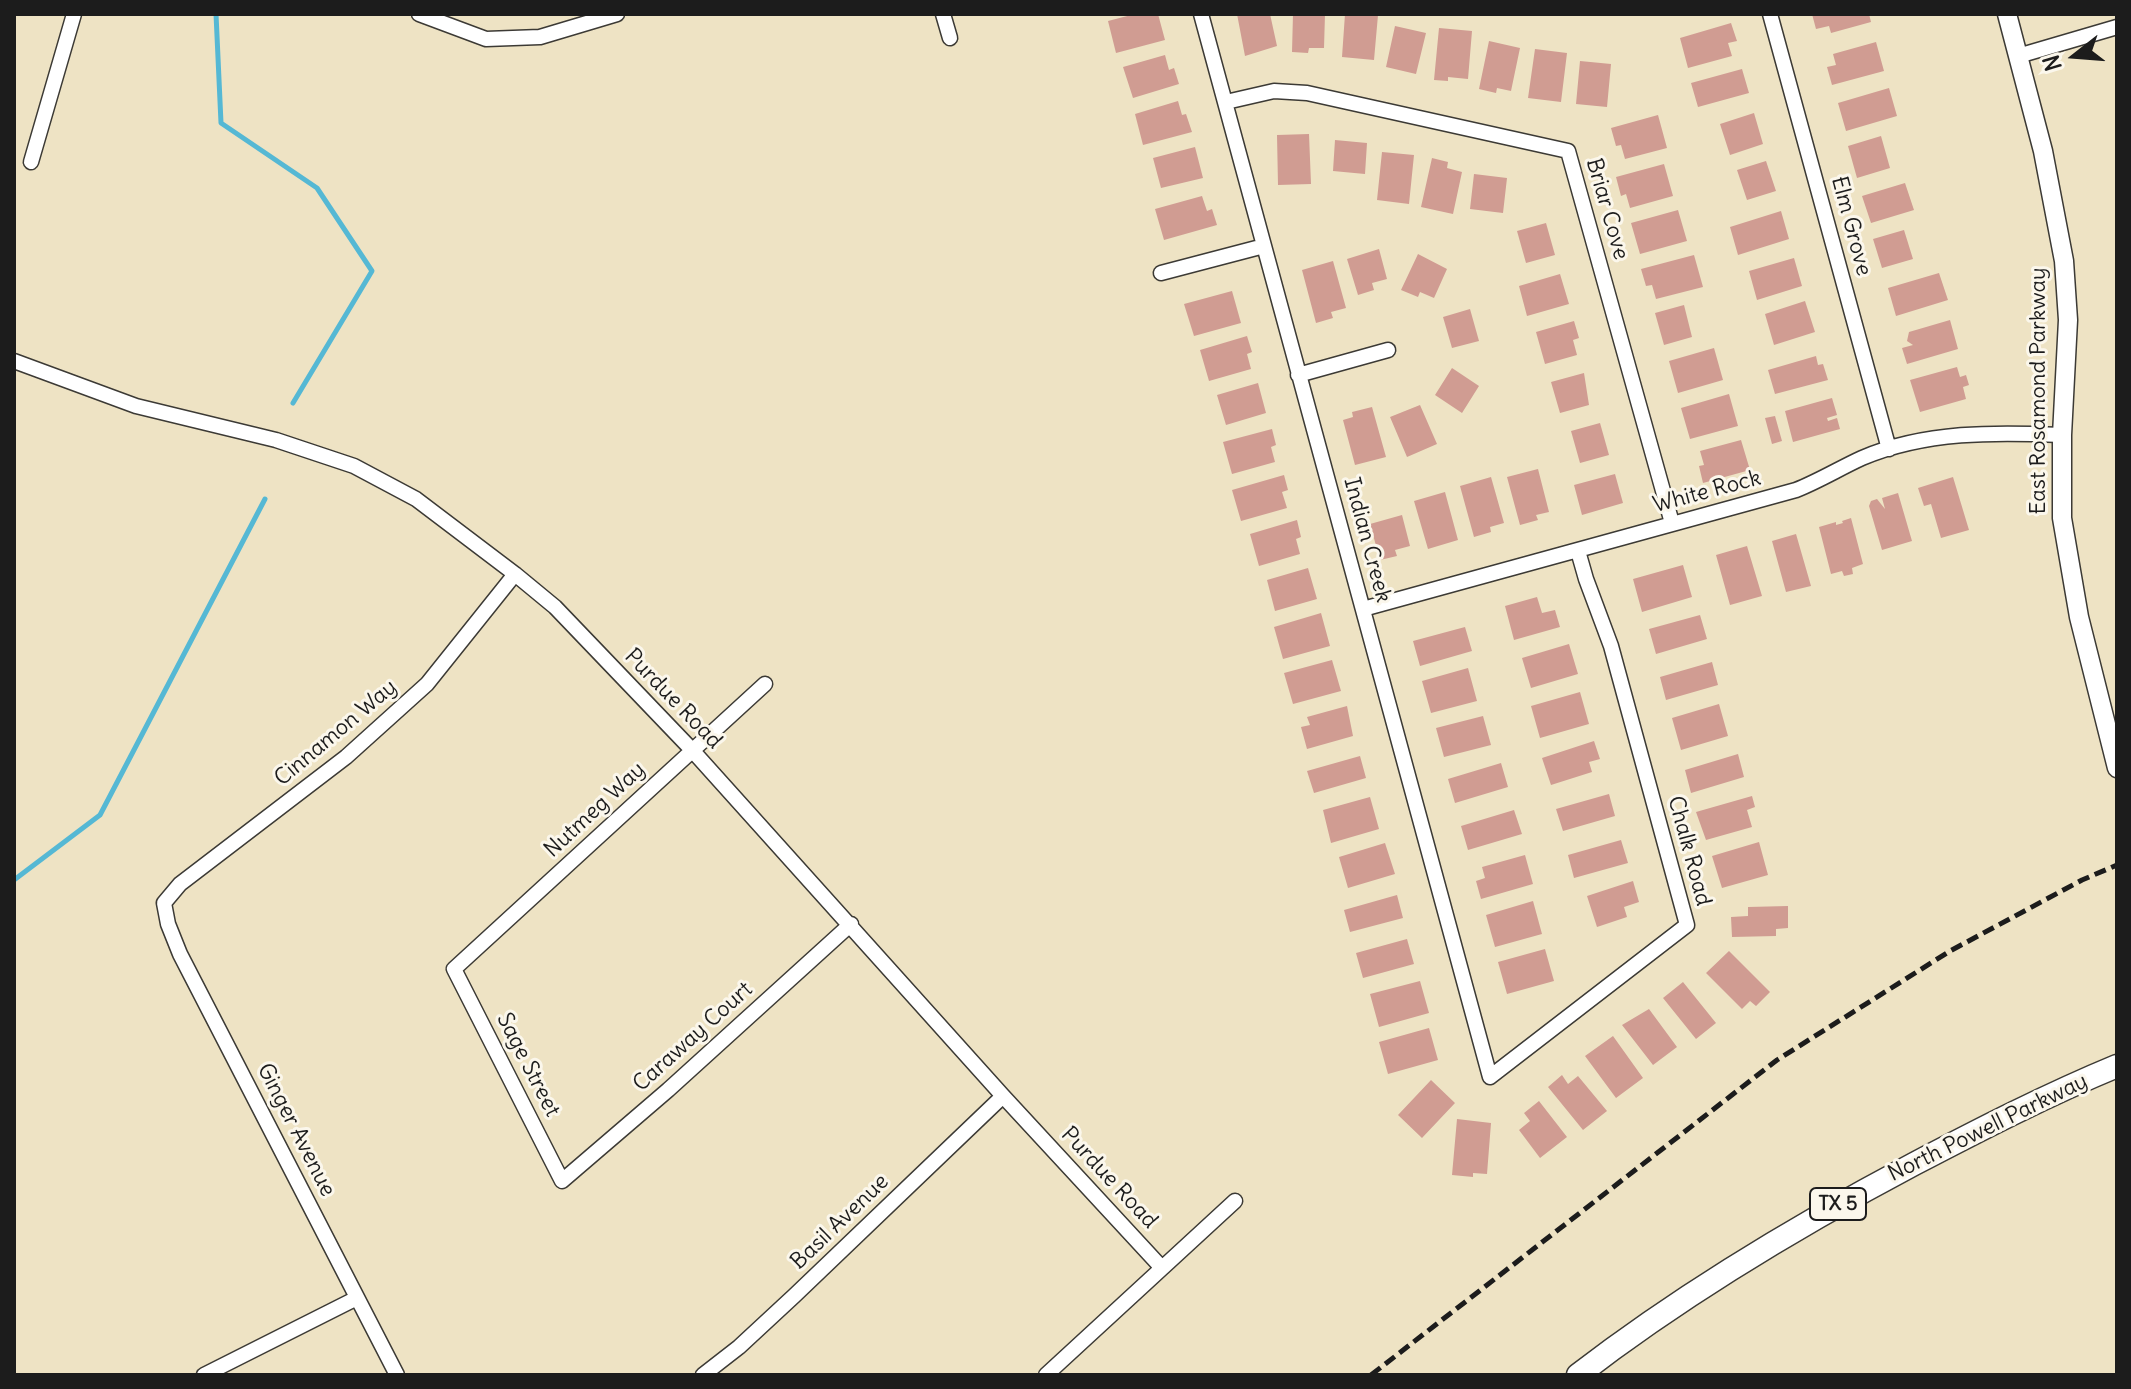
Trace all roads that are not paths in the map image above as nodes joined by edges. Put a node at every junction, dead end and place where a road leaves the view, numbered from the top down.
1 (74, 14) edge
2 (419, 14) edge
3 (617, 14) edge
4 (943, 14) edge
5 (1201, 14) edge
6 (1770, 14) edge
7 (2007, 14) edge
8 (2117, 27) edge
9 (950, 38) dead end
10 (2018, 56) junction
11 (1226, 102) junction
12 (31, 162) dead end
13 (1264, 246) junction
14 (1161, 273) dead end
15 (1388, 350) dead end
16 (14, 361) edge
17 (1298, 375) junction
18 (2062, 435) junction
19 (1889, 449) junction
20 (1672, 523) junction
21 (1578, 551) junction
22 (515, 574) junction
23 (1363, 609) junction
24 (765, 684) dead end
25 (692, 750) junction
26 (2117, 768) edge
27 (164, 903) joint
28 (851, 924) junction
29 (454, 969) joint
30 (2117, 1066) edge
31 (1490, 1077) joint
32 (1003, 1096) junction
33 (562, 1181) joint
34 (1235, 1201) dead end
35 (1162, 1268) junction
36 (357, 1298) junction
37 (204, 1375) edge
38 (397, 1375) edge
39 (703, 1375) edge
40 (1046, 1375) edge
41 (1578, 1375) edge

1 - 12 street
2 - 3 street
4 - 9 street
5 - 11 street, Indian Creek
6 - 19 street, Elm Grove
7 - 10 street, East Rosamond Parkway
8 - 10 street
10 - 18 street, East Rosamond Parkway
11 - 13 street, Indian Creek
11 - 20 street, Briar Cove
13 - 14 street
13 - 17 street, Indian Creek
15 - 17 street
16 - 22 street, Purdue Road
17 - 23 street, Indian Creek
18 - 19 street, White Rock
18 - 26 street, East Rosamond Parkway
19 - 20 street, White Rock
20 - 21 street, White Rock
21 - 23 street, White Rock
21 - 31 street, Chalk Road
22 - 25 street, Purdue Road
22 - 27 street, Cinnamon Way
23 - 31 street, Indian Creek
24 - 25 street, Nutmeg Way
25 - 28 street, Purdue Road
25 - 29 street, Nutmeg Way
27 - 36 street, Ginger Avenue
28 - 32 street, Purdue Road
28 - 33 street, Caraway Court
29 - 33 street, Sage Street
30 - 41 main road, North Powell Parkway / TX 5
32 - 35 street, Purdue Road
32 - 39 street, Basil Avenue
34 - 35 street
35 - 40 street
36 - 37 street
36 - 38 street, Ginger Avenue

